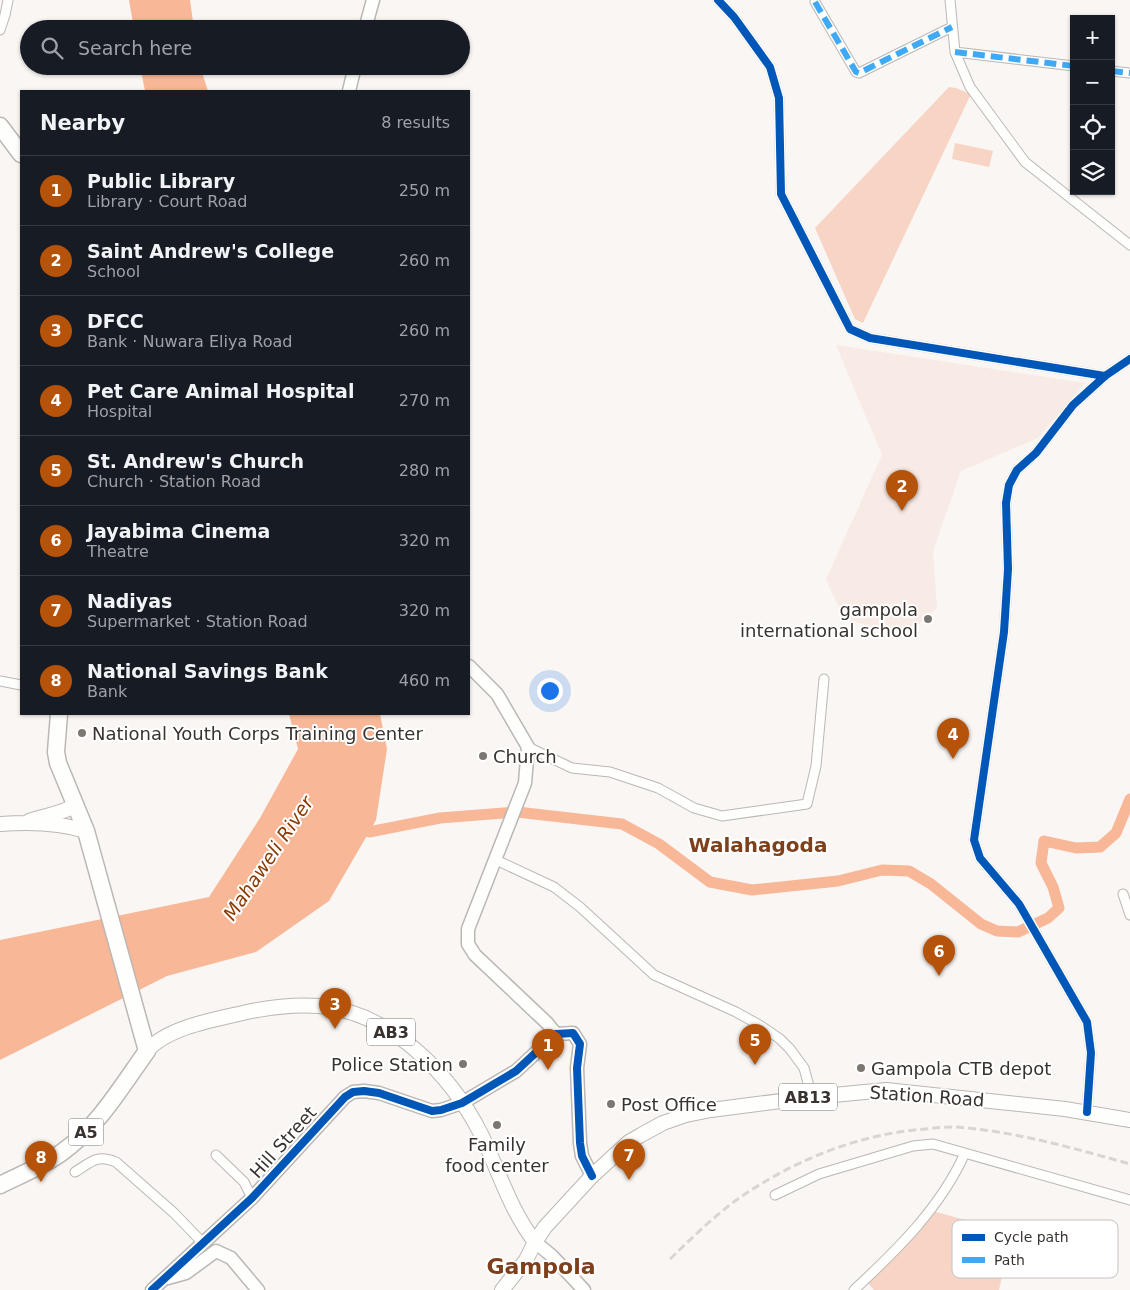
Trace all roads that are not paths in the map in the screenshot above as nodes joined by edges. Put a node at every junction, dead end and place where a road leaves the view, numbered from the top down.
1 (8, 0) edge
2 (373, 0) edge
3 (718, 0) edge
4 (950, 0) edge
5 (815, 2) dead end
6 (367, 20) edge
7 (952, 27) junction
8 (0, 30) edge
9 (956, 52) junction
10 (1070, 66) edge
11 (1115, 71) edge
12 (1130, 73) edge
13 (353, 75) edge
14 (349, 90) edge
15 (0, 126) edge
16 (20, 153) edge
17 (1130, 245) edge
18 (1130, 359) edge
19 (1105, 376) junction
20 (470, 667) edge
21 (824, 679) dead end
22 (0, 681) edge
23 (20, 685) edge
24 (59, 715) edge
25 (528, 747) junction
26 (76, 805) junction
27 (24, 822) junction
28 (0, 824) edge
29 (86, 831) junction
30 (496, 860) junction
31 (1123, 894) dead end
32 (1130, 915) edge
33 (556, 1034) junction
34 (147, 1051) junction
35 (812, 1096) junction
36 (462, 1103) junction
37 (1087, 1112) junction
38 (1130, 1120) edge
39 (965, 1153) junction
40 (216, 1155) dead end
41 (75, 1172) dead end
42 (592, 1176) junction
43 (0, 1184) edge
44 (775, 1195) dead end
45 (252, 1198) junction
46 (1130, 1200) edge
47 (535, 1242) junction
48 (203, 1243) junction
49 (167, 1278) junction
50 (152, 1290) edge
51 (258, 1290) edge
52 (502, 1290) edge
53 (584, 1290) edge
54 (854, 1290) edge

1 - 8 street
2 - 6 street
3 - 19 street
4 - 7 street
5 - 7 street
7 - 9 street
9 - 10 street
9 - 17 street
11 - 12 street
13 - 14 street
15 - 16 highway
18 - 19 street
19 - 37 street
20 - 25 street
21 - 25 street
22 - 23 street
24 - 26 highway
25 - 30 street
26 - 27 main road
26 - 29 highway
27 - 28 main road
27 - 29 main road
29 - 34 highway
30 - 33 street
30 - 35 street
31 - 32 street
33 - 36 street, Hill Street
33 - 42 street
34 - 36 main road, AB3
34 - 43 highway, A5
35 - 37 main road, Station Road / AB13
35 - 42 main road, Station Road / AB13
36 - 45 street, Hill Street
36 - 47 main road, AB3
37 - 38 main road, Station Road / AB13
39 - 44 street
39 - 46 street
39 - 54 street
40 - 45 street
41 - 48 street
42 - 47 main road, Station Road / AB13
45 - 48 street, Hill Street
47 - 52 main road, AB13
47 - 53 street
48 - 49 street, Hill Street
49 - 50 street, Hill Street
49 - 51 street

